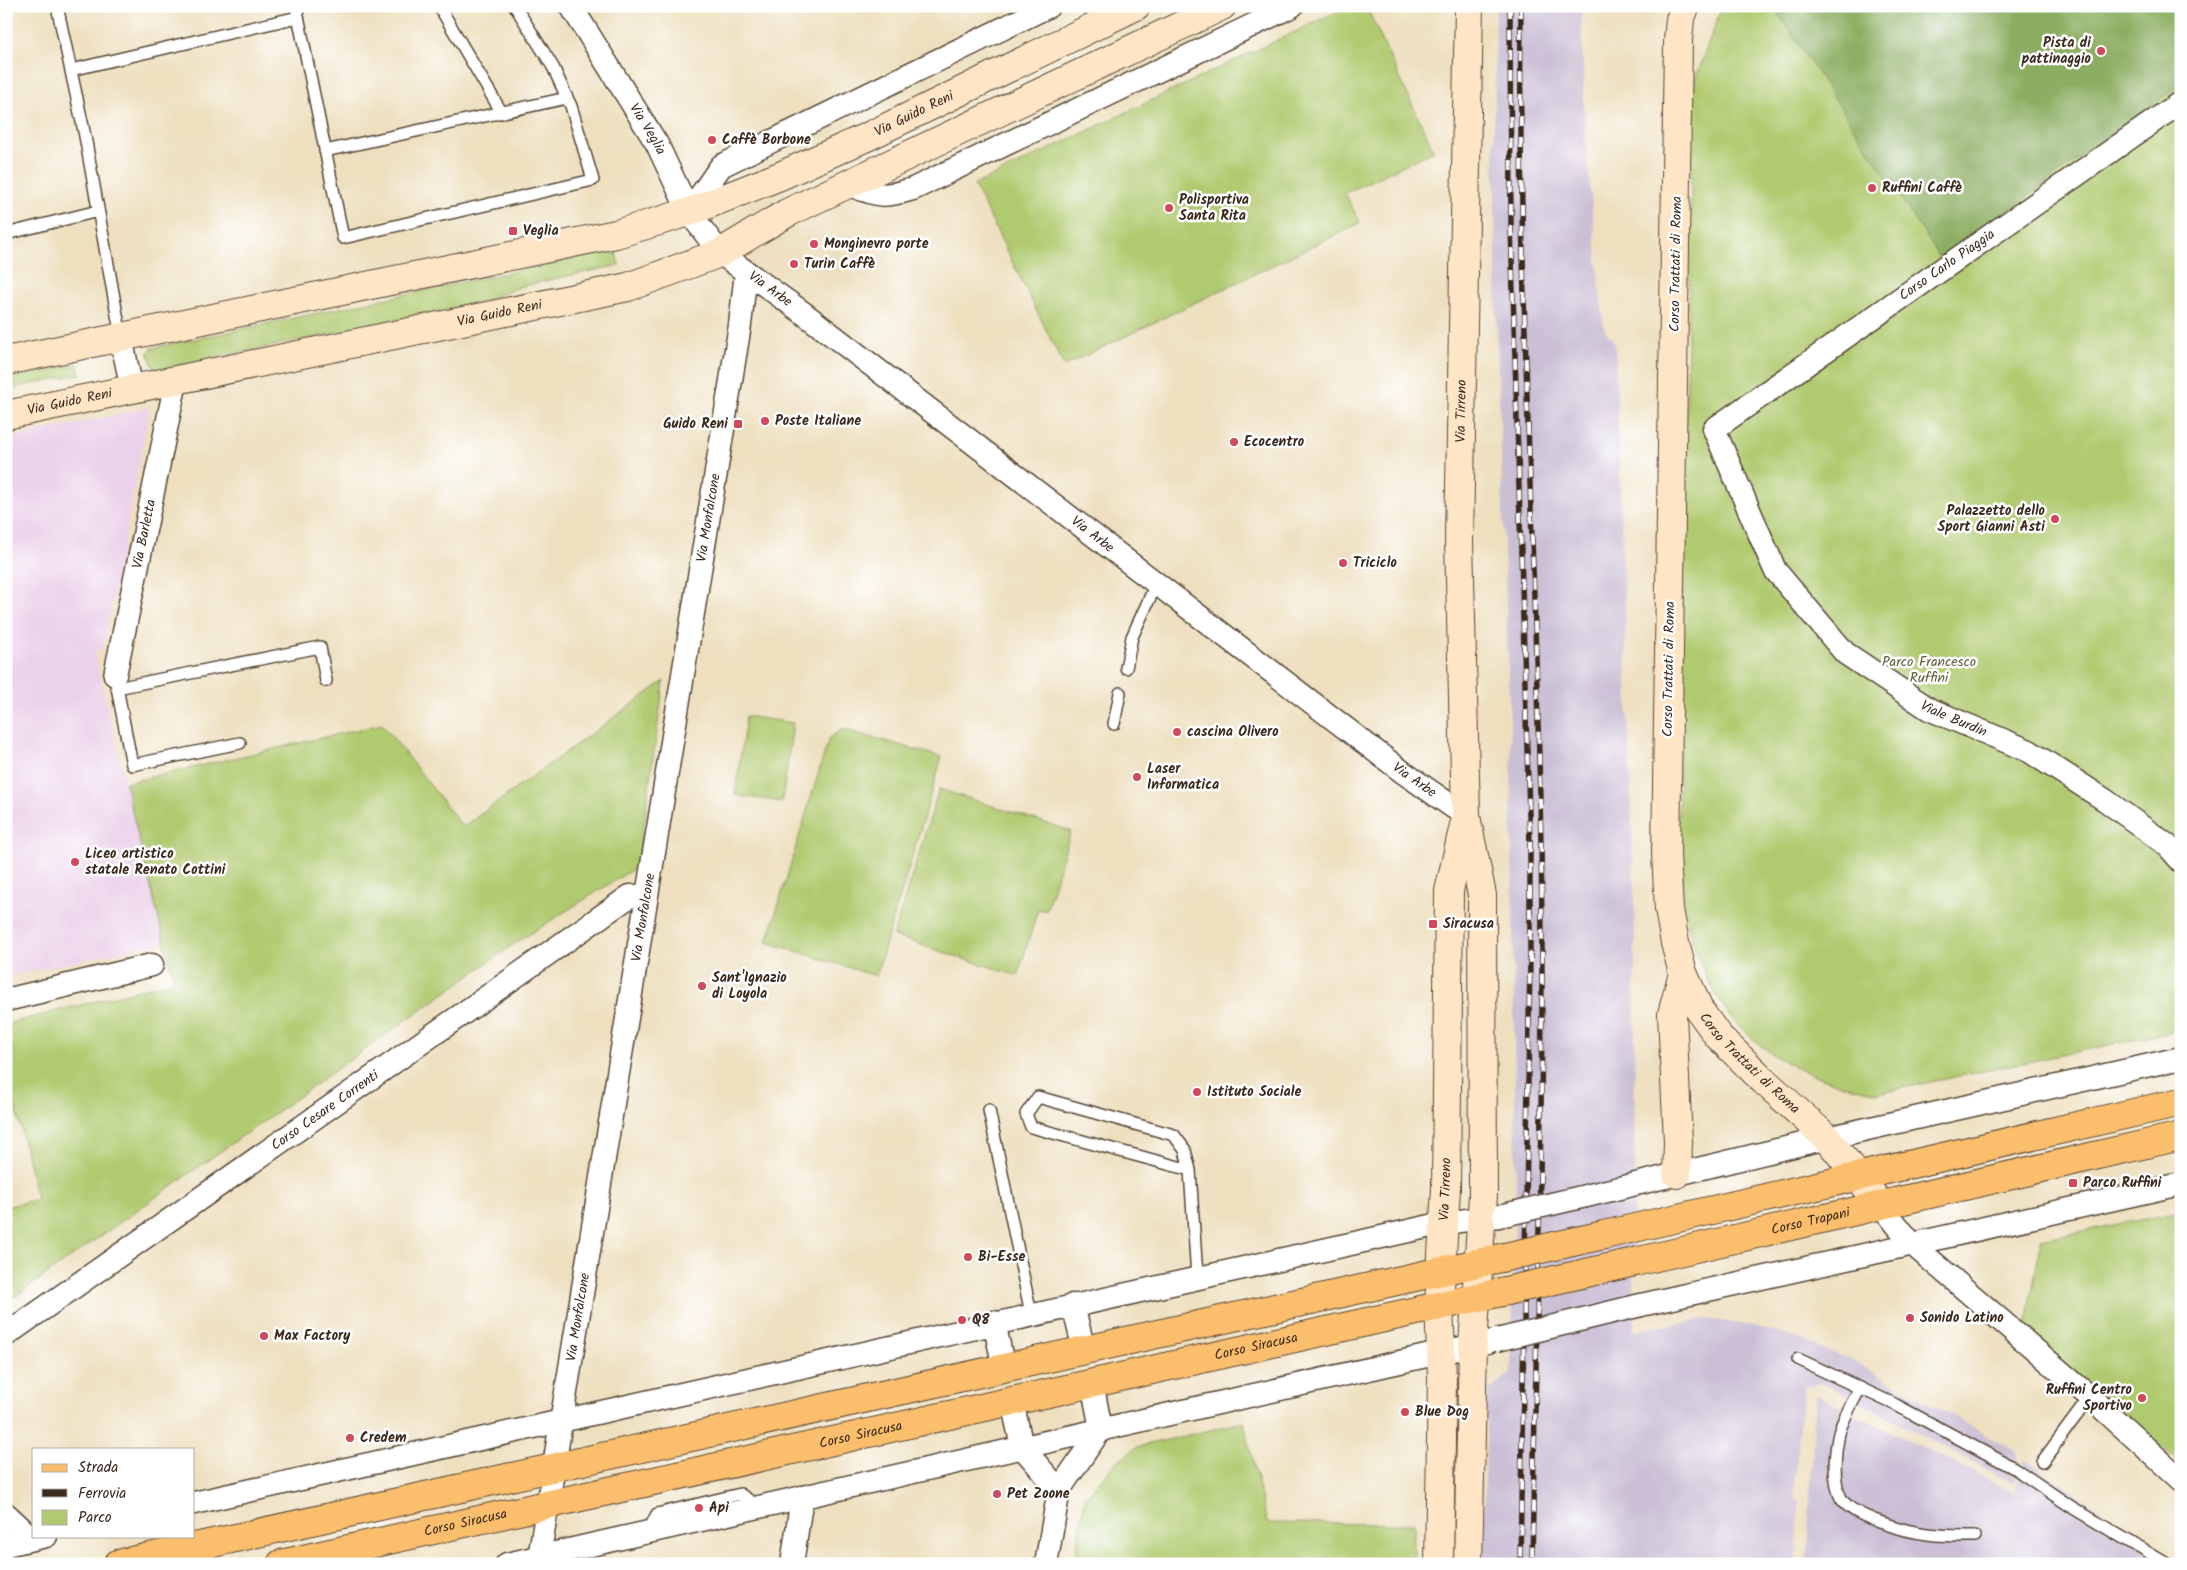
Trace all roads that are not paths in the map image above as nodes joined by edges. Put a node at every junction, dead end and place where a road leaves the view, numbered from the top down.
1 (57, 6) edge
2 (439, 6) edge
3 (515, 6) edge
4 (571, 6) edge
5 (1049, 6) edge
6 (1136, 6) edge
7 (1222, 6) edge
8 (1292, 6) edge
9 (1470, 6) edge
10 (297, 11) edge
11 (1681, 11) edge
12 (71, 70) junction
13 (567, 98) junction
14 (2181, 102) edge
15 (502, 113) junction
16 (325, 151) junction
17 (850, 185) junction
18 (98, 211) junction
19 (689, 212) junction
20 (6, 234) edge
21 (720, 253) junction
22 (746, 272) junction
23 (121, 337) junction
24 (6, 361) edge
25 (176, 381) junction
26 (132, 390) junction
27 (6, 415) edge
28 (1714, 429) joint
29 (1157, 582) junction
30 (1126, 668) dead end
31 (326, 681) dead end
32 (116, 682) junction
33 (1120, 692) dead end
34 (1114, 724) dead end
35 (240, 743) dead end
36 (1466, 816) junction
37 (2181, 861) edge
38 (646, 896) junction
39 (152, 965) dead end
40 (1683, 974) junction
41 (6, 1000) edge
42 (2181, 1058) edge
43 (2181, 1102) edge
44 (989, 1110) dead end
45 (2181, 1136) edge
46 (1827, 1138) junction
47 (1190, 1170) junction
48 (1677, 1174) junction
49 (1857, 1175) junction
50 (2181, 1184) edge
51 (1880, 1204) junction
52 (1493, 1216) junction
53 (1444, 1224) junction
54 (1912, 1244) junction
55 (1477, 1264) junction
56 (1441, 1271) junction
57 (1197, 1277) junction
58 (1475, 1297) junction
59 (1074, 1305) junction
60 (1439, 1305) junction
61 (1031, 1314) junction
62 (994, 1322) junction
63 (6, 1334) edge
64 (1485, 1342) junction
65 (1084, 1350) junction
66 (1441, 1352) junction
67 (1798, 1359) dead end
68 (1004, 1368) junction
69 (1092, 1383) junction
70 (1860, 1388) junction
71 (2090, 1397) junction
72 (1012, 1400) junction
73 (560, 1422) junction
74 (1101, 1429) junction
75 (1022, 1447) junction
76 (2042, 1462) dead end
77 (552, 1467) junction
78 (2181, 1480) edge
79 (1059, 1490) junction
80 (802, 1497) junction
81 (195, 1504) edge
82 (547, 1504) junction
83 (6, 1514) edge
84 (32, 1533) edge
85 (1975, 1536) dead end
86 (39, 1538) edge
87 (6, 1545) edge
88 (538, 1560) edge
89 (118, 1564) edge
90 (281, 1564) edge
91 (506, 1564) edge
92 (792, 1564) edge
93 (1046, 1564) edge
94 (1439, 1564) edge
95 (1468, 1564) edge
96 (2168, 1564) edge

1 - 12 lane
2 - 15 lane
3 - 13 lane
4 - 19 street, Via Veglia
5 - 19 street
6 - 19 street, Via Guido Reni
7 - 17 street, Via Guido Reni
8 - 17 street
9 - 36 street, Via Tirreno
10 - 12 lane
10 - 16 lane
11 - 40 street, Corso Trattati di Roma
12 - 18 lane
13 - 15 lane
13 - 16 lane
14 - 28 street, Corso Carlo Piaggia
15 - 16 lane
17 - 21 street, Via Guido Reni
18 - 20 lane
18 - 23 lane
19 - 21 street, Via Veglia
19 - 23 street, Via Guido Reni
21 - 22 street, Via Arbe
21 - 25 street, Via Guido Reni
22 - 29 street, Via Arbe
22 - 38 street, Via Monfalcone
23 - 24 street, Via Guido Reni
23 - 26 street
25 - 26 street, Via Guido Reni
25 - 32 street, Via Barletta
26 - 27 street, Via Guido Reni
28 - 37 street, Viale Burdin
29 - 30 lane
29 - 36 street, Via Arbe
31 - 32 lane
32 - 35 lane, Via Barletta
33 - 34 lane
36 - 52 street, Via Tirreno
36 - 53 street, Via Tirreno
38 - 63 street, Corso Cesare Correnti
38 - 73 street, Via Monfalcone
39 - 41 street
40 - 46 street, Corso Trattati di Roma
40 - 48 street
42 - 46 street
43 - 49 main road
44 - 61 lane
45 - 51 main road, Corso Trapani
46 - 48 street
46 - 49 street, Corso Trattati di Roma
47 - 47 lane
47 - 57 lane
48 - 52 street, bridge
49 - 51 street, Corso Trattati di Roma
49 - 55 main road, bridge
50 - 54 street
51 - 54 street, Corso Trattati di Roma
51 - 58 main road, Corso Trapani, bridge
52 - 53 street
52 - 55 street, Via Tirreno
53 - 56 street, Via Tirreno
53 - 57 street
54 - 64 street, bridge
54 - 71 street, Corso Trattati di Roma
55 - 56 main road
55 - 58 street, Via Tirreno
56 - 60 street, Via Tirreno
56 - 65 main road
57 - 59 street
58 - 60 main road, Corso Trapani
58 - 64 street, Via Tirreno
59 - 61 street
59 - 65 street
60 - 66 street, Via Tirreno
60 - 69 main road, Corso Siracusa
61 - 62 street
62 - 68 street
62 - 73 street
64 - 66 street
64 - 95 street, Via Tirreno
65 - 68 main road
66 - 74 street
66 - 94 street, Via Tirreno
67 - 70 lane
68 - 77 main road
69 - 72 main road, Corso Siracusa
69 - 74 street
70 - 85 lane
70 - 96 lane
71 - 76 lane
71 - 78 street, Corso Trattati di Roma
72 - 75 street
72 - 82 main road, Corso Siracusa
73 - 77 street, Via Monfalcone
73 - 81 street
74 - 75 street
74 - 79 street
75 - 79 street
75 - 80 street
77 - 82 street, Via Monfalcone
77 - 89 main road
79 - 93 street
80 - 88 street
80 - 92 street
82 - 88 street, Via Monfalcone
82 - 90 main road, Corso Siracusa
83 - 84 street
86 - 87 street
88 - 91 street

